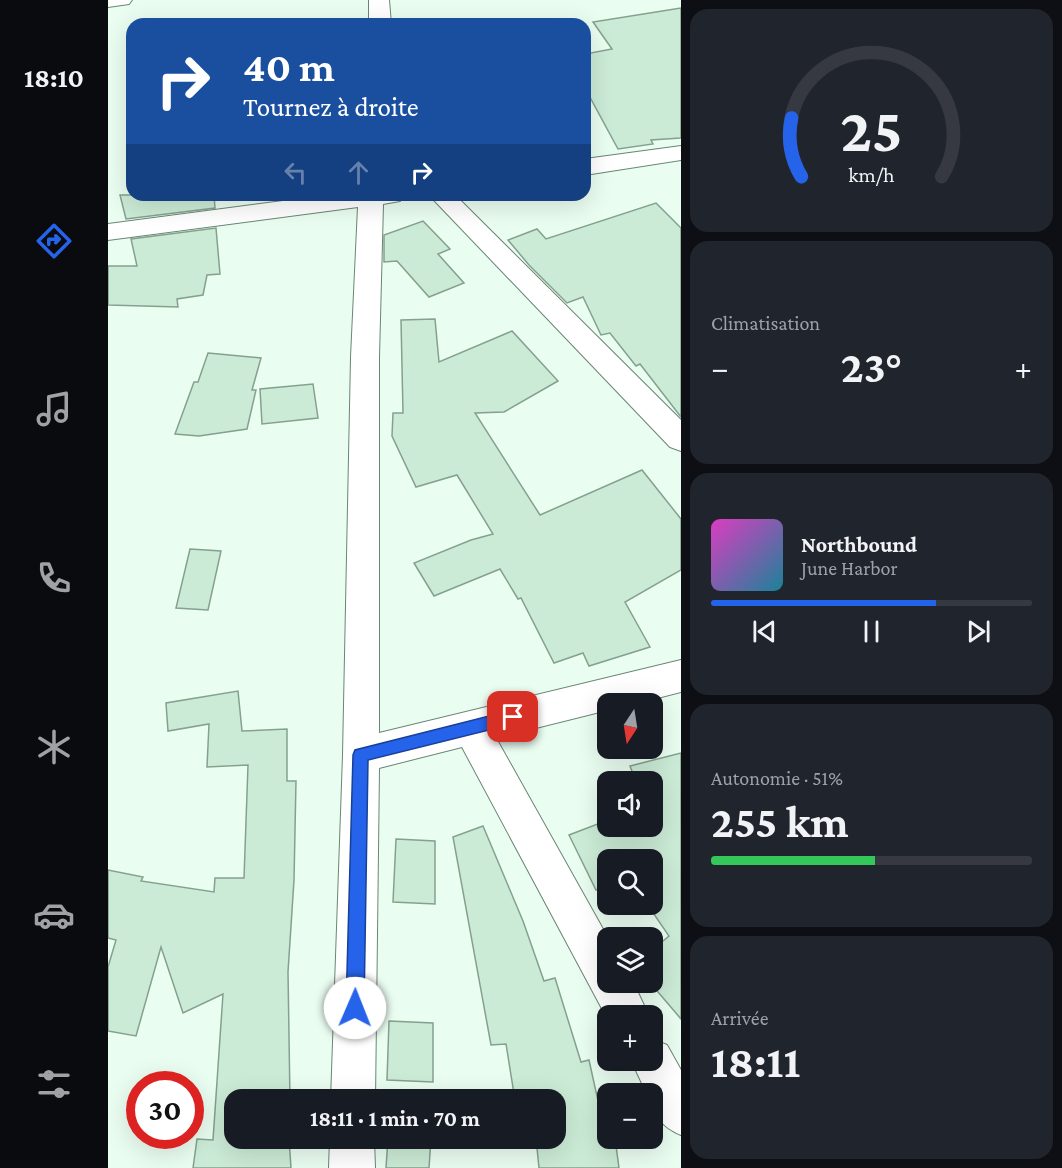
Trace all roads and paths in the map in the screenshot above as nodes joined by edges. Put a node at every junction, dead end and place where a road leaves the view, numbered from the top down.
1 (122, 0) edge
2 (379, 0) edge
3 (108, 1) edge
4 (380, 18) edge
5 (681, 153) edge
6 (591, 166) edge
7 (340, 201) edge
8 (378, 201) edge
9 (447, 201) edge
10 (108, 232) edge
11 (681, 440) edge
12 (681, 676) edge
13 (471, 728) junction
14 (361, 755) junction
15 (597, 958) edge
16 (658, 1071) edge
17 (353, 1089) edge
18 (681, 1113) edge
19 (352, 1149) edge
20 (351, 1168) edge

1 - 3 street
2 - 4 street
5 - 6 street
7 - 10 street
8 - 14 street
9 - 11 street
12 - 13 street
13 - 14 street
13 - 15 street
14 - 17 street
16 - 18 street
19 - 20 street

